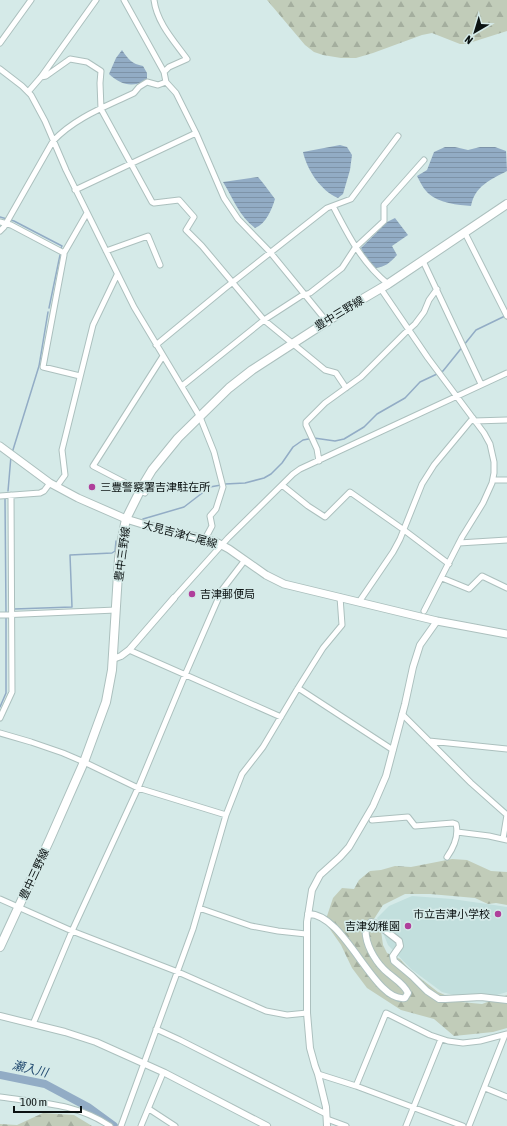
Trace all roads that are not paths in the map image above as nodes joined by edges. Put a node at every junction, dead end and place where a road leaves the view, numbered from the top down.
1 (31, 0) edge
2 (96, 0) edge
3 (124, 0) edge
4 (154, 0) edge
5 (0, 43) edge
6 (0, 69) edge
7 (164, 72) junction
8 (41, 77) junction
9 (166, 82) junction
10 (28, 92) junction
11 (101, 108) junction
12 (196, 133) junction
13 (398, 136) dead end
14 (53, 141) junction
15 (424, 160) dead end
16 (131, 163) junction
17 (75, 190) junction
18 (507, 204) edge
19 (333, 206) junction
20 (87, 214) junction
21 (0, 222) edge
22 (6, 222) junction
23 (0, 231) edge
24 (465, 233) junction
25 (355, 248) junction
26 (106, 251) junction
27 (64, 253) junction
28 (271, 253) junction
29 (423, 261) junction
30 (160, 264) dead end
31 (117, 275) junction
32 (233, 283) junction
33 (384, 286) junction
34 (437, 289) junction
35 (305, 295) junction
36 (507, 316) edge
37 (264, 320) junction
38 (327, 322) junction
39 (408, 330) junction
40 (292, 343) junction
41 (156, 345) junction
42 (163, 356) junction
43 (507, 373) edge
44 (80, 376) junction
45 (482, 384) junction
46 (182, 386) junction
47 (346, 388) junction
48 (456, 397) junction
49 (200, 417) junction
50 (474, 419) junction
51 (507, 420) edge
52 (0, 446) edge
53 (319, 461) junction
54 (493, 480) junction
55 (507, 480) edge
56 (50, 482) junction
57 (282, 485) junction
58 (57, 486) junction
59 (142, 492) junction
60 (11, 495) junction
61 (0, 496) edge
62 (126, 519) junction
63 (404, 530) junction
64 (205, 539) junction
65 (507, 540) edge
66 (459, 543) junction
67 (222, 545) junction
68 (245, 560) junction
69 (448, 564) junction
70 (442, 578) junction
71 (507, 588) edge
72 (340, 597) junction
73 (174, 598) joint
74 (359, 602) junction
75 (116, 610) junction
76 (424, 611) dead end
77 (11, 614) junction
78 (0, 615) edge
79 (437, 621) junction
80 (507, 634) edge
81 (129, 650) junction
82 (113, 659) junction
83 (185, 675) junction
84 (298, 688) junction
85 (402, 714) junction
86 (281, 717) junction
87 (0, 718) edge
88 (0, 733) edge
89 (429, 741) junction
90 (507, 749) edge
91 (393, 750) junction
92 (84, 762) junction
93 (138, 788) junction
94 (226, 815) junction
95 (507, 815) edge
96 (372, 820) dead end
97 (457, 832) junction
98 (505, 839) edge
99 (447, 857) dead end
100 (0, 899) edge
101 (18, 907) junction
102 (198, 908) junction
103 (308, 914) junction
104 (72, 931) junction
105 (306, 934) junction
106 (0, 947) edge
107 (178, 972) junction
108 (507, 1000) edge
109 (307, 1013) junction
110 (0, 1016) edge
111 (33, 1024) junction
112 (156, 1030) junction
113 (506, 1035) edge
114 (441, 1039) junction
115 (143, 1064) junction
116 (163, 1073) junction
117 (318, 1074) junction
118 (356, 1086) junction
119 (485, 1088) junction
120 (0, 1097) edge
121 (507, 1097) edge
122 (413, 1107) junction
123 (149, 1109) junction
124 (326, 1116) junction
125 (110, 1126) edge
126 (121, 1126) edge
127 (142, 1126) edge
128 (175, 1126) edge
129 (267, 1126) edge
130 (327, 1126) edge
131 (346, 1126) edge
132 (406, 1126) edge
133 (463, 1126) edge
134 (469, 1126) edge

1 - 5 street
2 - 8 street
3 - 7 street
4 - 7 street
6 - 10 street
7 - 9 street
8 - 10 street
8 - 11 street
9 - 11 street
9 - 12 street
10 - 14 street
11 - 14 street
11 - 16 street
12 - 16 street
12 - 28 street
13 - 19 street
14 - 17 street
14 - 22 street
15 - 25 street
16 - 17 street
16 - 32 street
17 - 20 street
18 - 24 main road, 豊中三野線
19 - 25 street
19 - 28 street
20 - 26 street
20 - 27 street
21 - 22 street
22 - 23 street
22 - 27 street
24 - 29 main road, 豊中三野線
24 - 36 street
25 - 33 street
25 - 35 street
26 - 30 street
26 - 31 street
27 - 44 street
28 - 32 street
28 - 35 street
29 - 33 main road, 豊中三野線
29 - 34 street
31 - 41 street
31 - 44 street
32 - 37 street
32 - 41 street
33 - 38 main road, 豊中三野線
33 - 39 street
34 - 39 street
34 - 45 street
35 - 37 street
35 - 38 street
37 - 40 street
37 - 46 street
38 - 40 main road, 豊中三野線
39 - 47 street
39 - 48 street
40 - 47 street
40 - 49 main road, 豊中三野線
41 - 42 street
42 - 46 street
42 - 59 street
43 - 45 street
44 - 58 street
45 - 48 street
46 - 49 street
47 - 53 street
48 - 50 street
48 - 53 street
49 - 59 main road, 豊中三野線
49 - 64 street
50 - 51 street
50 - 54 street
50 - 63 street
52 - 56 main road, 大見吉津仁尾線
53 - 57 street
54 - 55 street
54 - 66 street
56 - 58 main road, 大見吉津仁尾線
56 - 60 street
57 - 63 street
57 - 67 street
58 - 62 main road, 大見吉津仁尾線
59 - 62 main road, 豊中三野線
60 - 61 street
60 - 77 street
62 - 64 main road, 大見吉津仁尾線
62 - 75 main road, 豊中三野線
63 - 69 street
63 - 74 street
64 - 67 main road, 大見吉津仁尾線
65 - 66 street
66 - 69 street
67 - 68 main road, 大見吉津仁尾線
67 - 73 street
68 - 72 main road, 大見吉津仁尾線
68 - 83 street
69 - 70 street
70 - 71 street
70 - 76 street
72 - 74 main road, 大見吉津仁尾線
72 - 84 street
73 - 81 street
74 - 79 main road, 大見吉津仁尾線
75 - 77 street
75 - 82 main road, 豊中三野線
77 - 78 street
77 - 87 street
79 - 80 main road, 大見吉津仁尾線
79 - 85 street
81 - 82 street
81 - 83 street
82 - 92 main road, 豊中三野線
83 - 86 street
83 - 93 street
84 - 86 street
84 - 91 street
85 - 89 street
85 - 91 street
86 - 94 street
88 - 92 street
89 - 90 street
89 - 95 street
91 - 103 street
92 - 93 street
92 - 101 main road, 豊中三野線
93 - 94 street
93 - 104 street
94 - 102 street
95 - 98 street
96 - 97 street
97 - 98 street
97 - 99 street
100 - 101 street
101 - 104 street
101 - 106 main road, 豊中三野線
102 - 105 street
102 - 107 street
103 - 105 street
103 - 108 street
104 - 107 street
104 - 111 street
105 - 109 street
107 - 109 street
107 - 112 street
109 - 117 street
110 - 111 street
111 - 115 street
112 - 115 street
112 - 124 street
113 - 114 street
113 - 119 street
114 - 118 street
114 - 122 street
115 - 116 street
115 - 126 street
116 - 123 street
116 - 129 street
117 - 118 street
117 - 124 street
118 - 122 street
119 - 121 street
119 - 134 street
120 - 125 street
122 - 132 street
122 - 133 street
123 - 127 street
123 - 128 street
124 - 130 street
124 - 131 street

